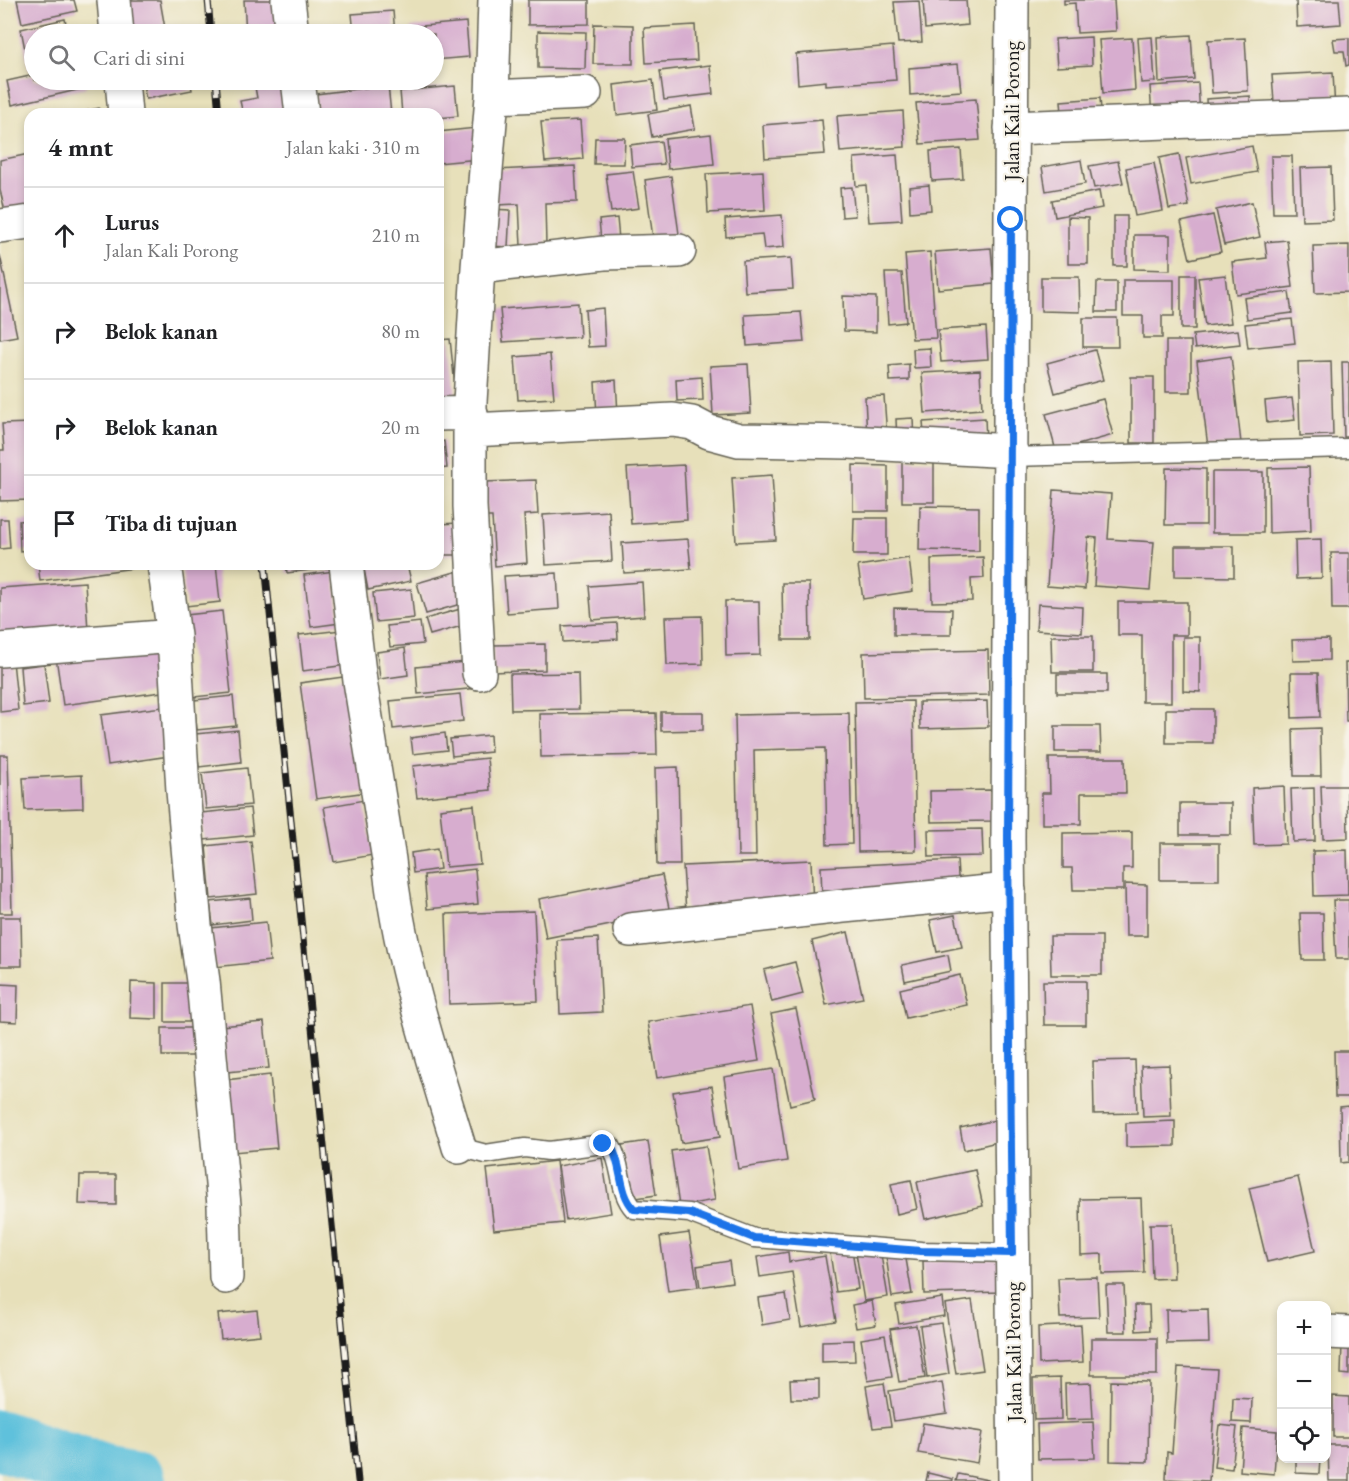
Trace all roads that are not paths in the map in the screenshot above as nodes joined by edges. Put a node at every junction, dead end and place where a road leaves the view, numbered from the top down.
1 (114, 0) edge
2 (288, 0) edge
3 (495, 0) edge
4 (1012, 0) edge
5 (116, 24) edge
6 (291, 24) edge
7 (123, 90) edge
8 (299, 90) edge
9 (585, 93) dead end
10 (492, 97) junction
11 (124, 108) edge
12 (301, 108) edge
13 (1349, 115) edge
14 (1011, 128) junction
15 (24, 223) edge
16 (0, 226) edge
17 (679, 251) dead end
18 (478, 267) junction
19 (444, 415) edge
20 (471, 422) junction
21 (1349, 448) edge
22 (1011, 454) junction
23 (165, 570) edge
24 (347, 570) edge
25 (174, 636) junction
26 (0, 650) edge
27 (479, 673) dead end
28 (1009, 890) junction
29 (630, 930) dead end
30 (459, 1147) joint
31 (1012, 1253) junction
32 (226, 1277) dead end
33 (1331, 1332) edge
34 (1349, 1333) edge
35 (1023, 1480) edge

1 - 5 street
2 - 6 street
3 - 10 street
4 - 14 street, Jalan Kali Porong
7 - 11 street
8 - 12 street
9 - 10 street
10 - 18 street
13 - 14 street
14 - 22 street, Jalan Kali Porong
15 - 16 street
17 - 18 street
18 - 20 street
19 - 20 street
20 - 22 street
20 - 27 street
21 - 22 lane
22 - 28 street, Jalan Kali Porong
23 - 25 street
24 - 30 street
25 - 26 street
25 - 32 street
28 - 29 street
28 - 31 street, Jalan Kali Porong
30 - 31 lane
31 - 35 street, Jalan Kali Porong
33 - 34 street

